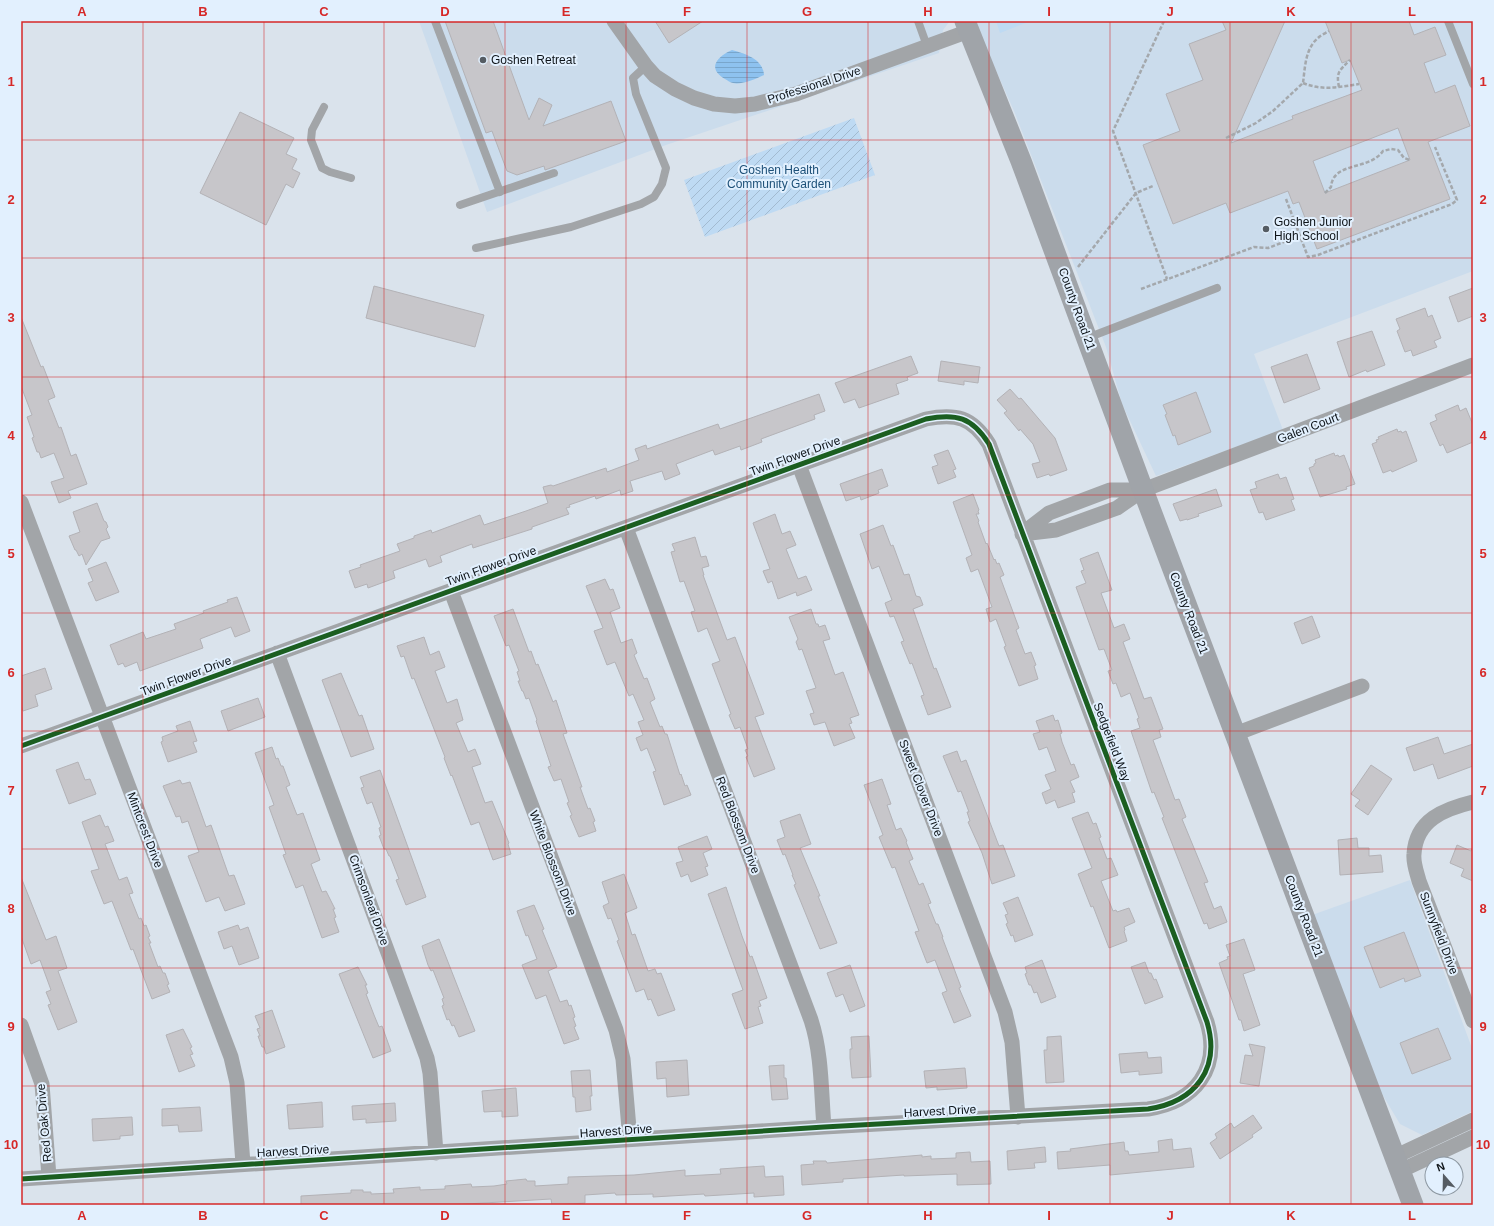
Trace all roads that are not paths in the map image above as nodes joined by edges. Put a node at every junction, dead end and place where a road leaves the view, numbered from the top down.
1 (435, 21) edge
2 (614, 21) edge
3 (918, 21) edge
4 (1448, 21) edge
5 (967, 26) edge
6 (927, 46) junction
7 (646, 66) junction
8 (1473, 84) edge
9 (324, 107) dead end
10 (554, 173) dead end
11 (351, 178) dead end
12 (500, 192) junction
13 (460, 205) dead end
14 (476, 248) dead end
15 (1217, 288) dead end
16 (1087, 338) junction
17 (1473, 365) edge
18 (969, 421) joint
19 (800, 465) junction
20 (1143, 490) junction
21 (21, 502) edge
22 (26, 528) edge
23 (626, 528) junction
24 (1022, 534) junction
25 (451, 591) junction
26 (277, 653) junction
27 (1362, 686) dead end
28 (102, 717) junction
29 (1235, 734) junction
30 (21, 746) edge
31 (1473, 802) edge
32 (1473, 1021) edge
33 (21, 1025) edge
34 (1202, 1078) joint
35 (1018, 1117) junction
36 (1473, 1120) edge
37 (824, 1127) junction
38 (1473, 1137) edge
39 (630, 1140) junction
40 (436, 1153) junction
41 (243, 1164) junction
42 (1397, 1164) junction
43 (49, 1177) junction
44 (21, 1179) edge
45 (1413, 1205) edge

1 - 12 lane
2 - 7 street, Professional Drive
3 - 6 lane
4 - 8 lane
5 - 6 street, Professional Drive
5 - 16 street, County Road 21
6 - 7 street, Professional Drive
7 - 14 lane
9 - 11 lane
10 - 12 lane
12 - 13 lane
15 - 16 lane
16 - 20 street, County Road 21
17 - 20 street, Galen Court
18 - 19 street, Twin Flower Drive
18 - 24 street, Sedgefield Way
19 - 23 street, Twin Flower Drive
19 - 35 street, Sweet Clover Drive
20 - 24 street
20 - 29 street, County Road 21
21 - 22 street, Mintcrest Drive
22 - 28 street, Mintcrest Drive
23 - 25 street, Twin Flower Drive
23 - 37 street, Red Blossom Drive
24 - 34 street, Sedgefield Way
25 - 26 street, Twin Flower Drive
25 - 39 street, White Blossom Drive
26 - 28 street, Twin Flower Drive
26 - 40 street, Crimsonleaf Drive
27 - 29 street
28 - 30 street, Twin Flower Drive
28 - 41 street, Mintcrest Drive
29 - 42 street, County Road 21
31 - 32 street, Sunnyfield Drive
33 - 43 street, Red Oak Drive
34 - 35 street, Harvest Drive
35 - 37 street, Harvest Drive
36 - 42 street
37 - 39 street, Harvest Drive
38 - 42 street
39 - 40 street, Harvest Drive
40 - 41 street, Harvest Drive
41 - 43 street, Harvest Drive
42 - 45 street, County Road 21
43 - 44 street, Harvest Drive

